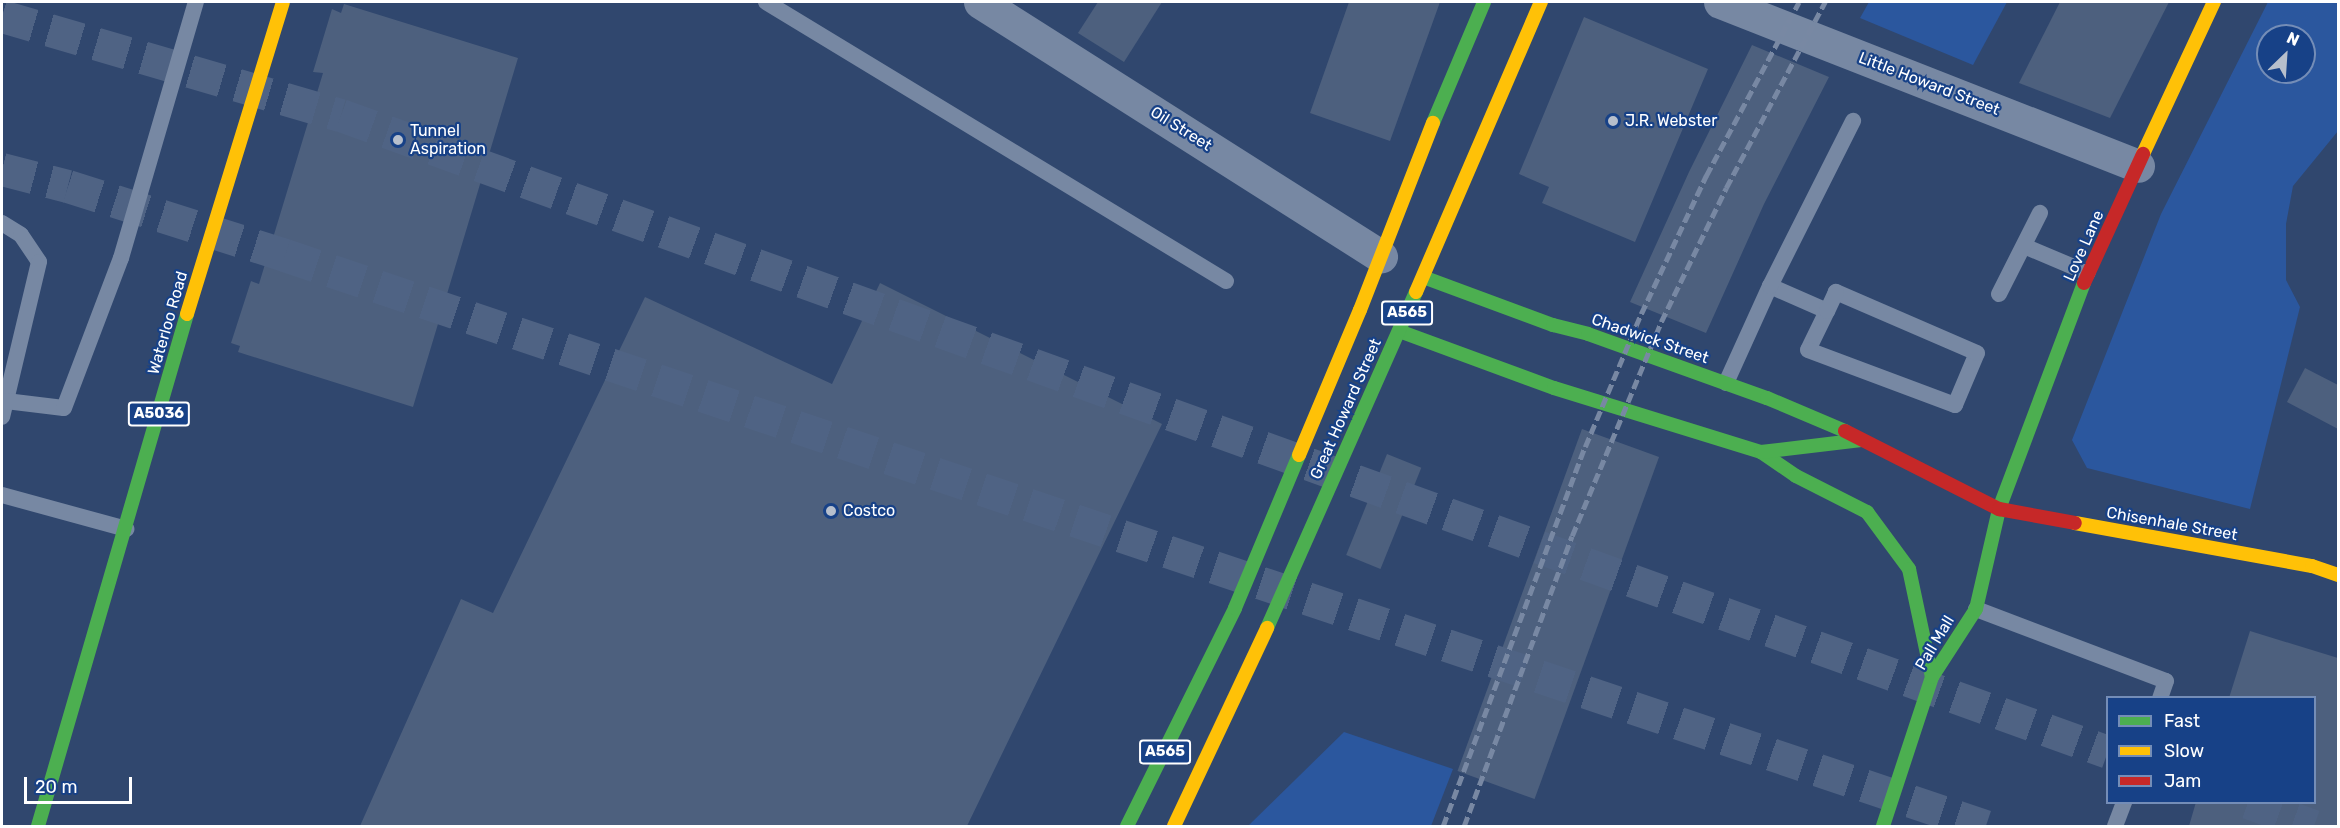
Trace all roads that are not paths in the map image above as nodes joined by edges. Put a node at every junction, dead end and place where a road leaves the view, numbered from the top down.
1 (196, 2) edge
2 (283, 2) edge
3 (766, 2) edge
4 (980, 2) edge
5 (1484, 2) edge
6 (1541, 2) edge
7 (1720, 2) edge
8 (2214, 2) edge
9 (1853, 121) dead end
10 (2138, 166) junction
11 (2040, 213) dead end
12 (2, 223) edge
13 (2024, 246) junction
14 (1381, 256) junction
15 (2088, 273) junction
16 (1423, 277) junction
17 (1226, 281) dead end
18 (1770, 286) junction
19 (2000, 294) dead end
20 (1827, 311) junction
21 (1399, 331) junction
22 (1726, 383) junction
23 (4, 409) edge
24 (1863, 439) junction
25 (1761, 453) junction
26 (2, 495) edge
27 (1999, 509) junction
28 (126, 529) junction
29 (2338, 574) edge
30 (1976, 609) junction
31 (1932, 677) junction
32 (2161, 696) edge
33 (2123, 804) edge
34 (1129, 823) edge
35 (1889, 825) edge
36 (38, 826) edge
37 (1174, 826) edge
38 (2115, 826) edge

1 - 23 lane
2 - 28 main road, Waterloo Road / A5036
3 - 17 lane
4 - 14 street, Oil Street
5 - 14 main road, Great Howard Street / A565
6 - 16 main road, Great Howard Street / A565
7 - 10 street, Little Howard Street
8 - 10 main road, Love Lane
9 - 18 lane
10 - 15 main road, Love Lane
11 - 13 lane
12 - 23 lane
13 - 15 lane
13 - 19 lane
14 - 34 main road, Great Howard Street / A565
15 - 27 main road, Love Lane
16 - 21 main road, Great Howard Street / A565
16 - 22 main road, Chadwick Street
18 - 20 lane
18 - 22 lane
20 - 20 lane
21 - 25 main road
21 - 37 main road, Great Howard Street / A565
22 - 24 main road, Chadwick Street
24 - 25 main road
24 - 27 main road, Chadwick Street
25 - 31 main road
26 - 28 lane
27 - 29 main road, Chisenhale Street
27 - 30 main road, Pall Mall
28 - 36 main road, Waterloo Road / A5036
30 - 31 main road, Pall Mall
30 - 32 lane
31 - 35 main road, Pall Mall
33 - 38 lane

